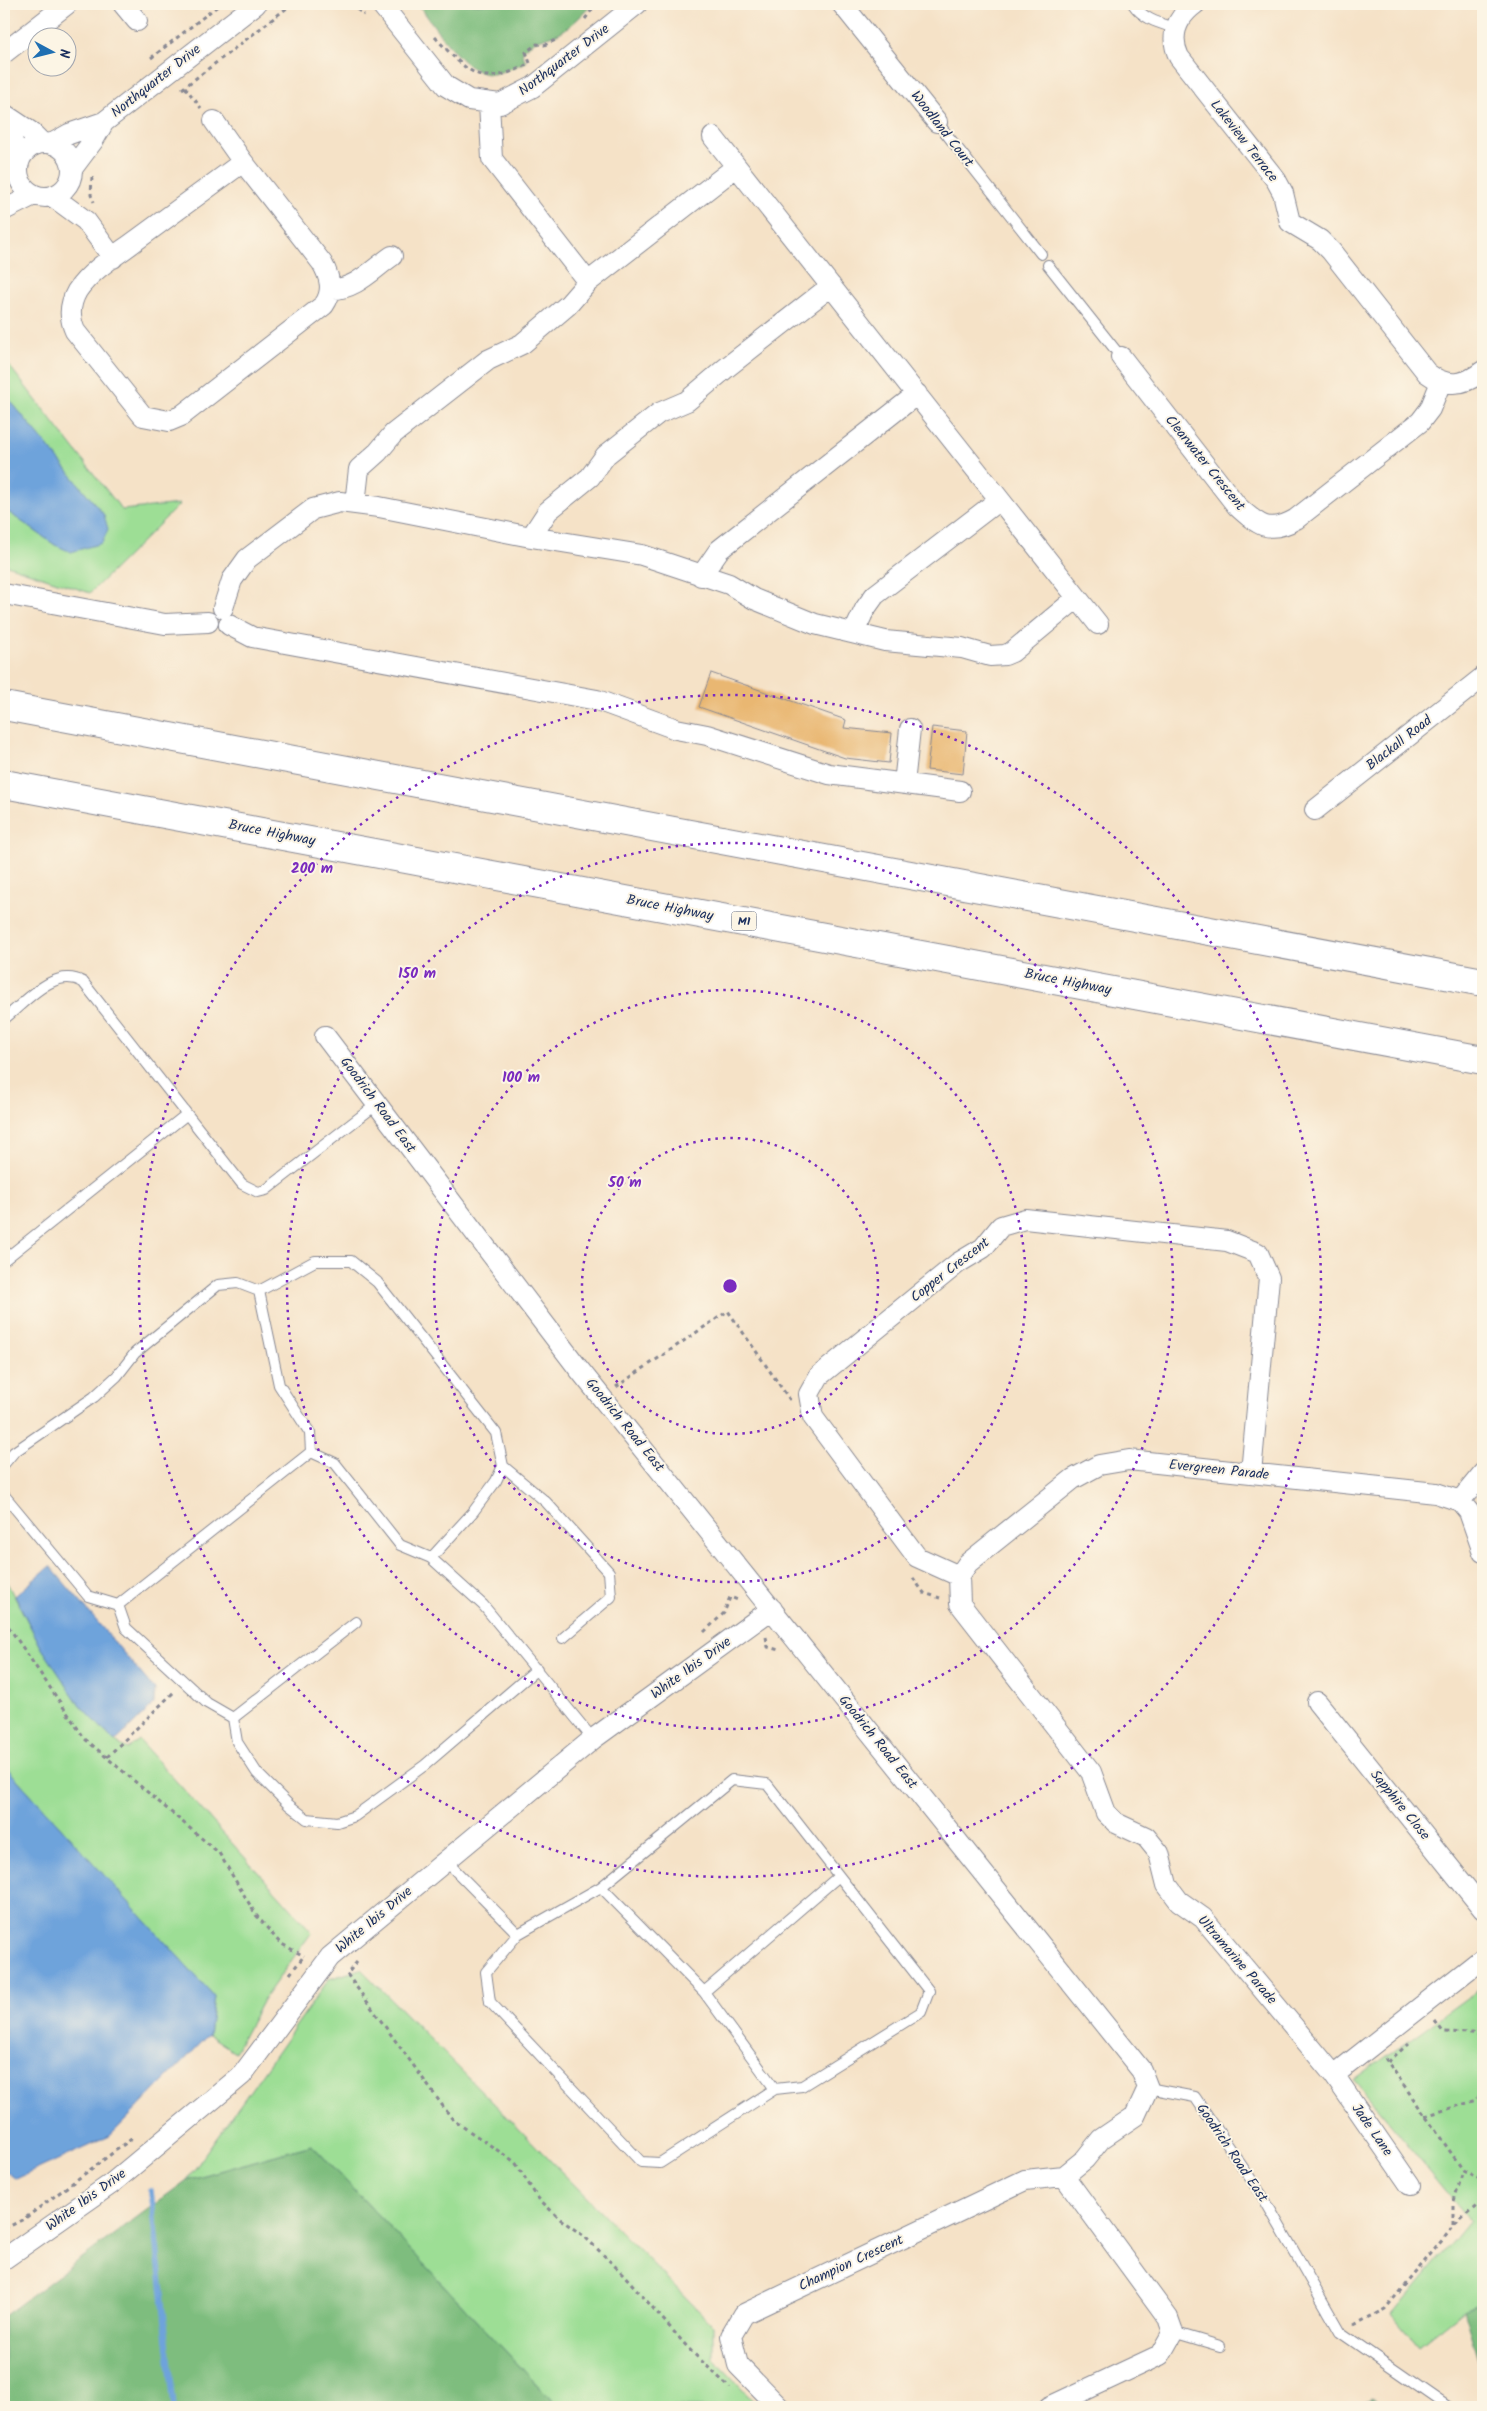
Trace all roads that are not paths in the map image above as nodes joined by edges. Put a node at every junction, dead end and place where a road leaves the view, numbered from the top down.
1 (66, 4) edge
2 (123, 4) edge
3 (256, 4) edge
4 (381, 4) edge
5 (637, 4) edge
6 (842, 4) edge
7 (1133, 4) edge
8 (1195, 4) edge
9 (137, 21) dead end
10 (1175, 28) junction
11 (4, 53) edge
12 (489, 104) junction
13 (4, 114) edge
14 (4, 121) edge
15 (214, 121) road end
16 (104, 122) junction
17 (937, 122) joint
18 (713, 137) dead end
19 (47, 144) junction
20 (244, 162) junction
21 (19, 164) junction
22 (736, 167) junction
23 (71, 175) junction
24 (4, 184) edge
25 (43, 195) junction
26 (4, 210) edge
27 (85, 217) junction
28 (1041, 254) dead end
29 (392, 256) dead end
30 (113, 258) junction
31 (1048, 265) dead end
32 (588, 282) junction
33 (831, 286) junction
34 (331, 289) junction
35 (1121, 357) joint
36 (1483, 371) edge
37 (1440, 382) junction
38 (917, 394) junction
39 (999, 500) junction
40 (355, 504) junction
41 (531, 537) junction
42 (701, 576) junction
43 (4, 594) edge
44 (1077, 598) junction
45 (226, 616) junction
46 (1098, 624) dead end
47 (854, 632) junction
48 (1483, 677) edge
49 (4, 706) edge
50 (910, 728) dead end
51 (4, 784) edge
52 (904, 784) junction
53 (960, 791) dead end
54 (1315, 810) dead end
55 (1483, 982) edge
56 (4, 1019) edge
57 (326, 1036) dead end
58 (1483, 1060) edge
59 (378, 1104) junction
60 (187, 1114) junction
61 (4, 1260) edge
62 (259, 1290) junction
63 (311, 1452) junction
64 (4, 1464) edge
65 (503, 1466) junction
66 (1483, 1472) edge
67 (1251, 1473) junction
68 (4, 1495) edge
69 (1460, 1501) junction
70 (1483, 1552) edge
71 (431, 1558) junction
72 (959, 1576) junction
73 (118, 1605) junction
74 (772, 1609) junction
75 (356, 1622) dead end
76 (563, 1638) dead end
77 (537, 1669) junction
78 (1317, 1702) dead end
79 (233, 1718) junction
80 (592, 1739) junction
81 (446, 1861) junction
82 (839, 1876) junction
83 (601, 1887) junction
84 (1483, 1908) edge
85 (518, 1934) junction
86 (1483, 1958) edge
87 (704, 1992) junction
88 (1334, 2075) junction
89 (1148, 2088) junction
90 (774, 2089) junction
91 (1064, 2176) junction
92 (1410, 2185) dead end
93 (4, 2259) edge
94 (1173, 2332) junction
95 (1220, 2346) dead end
96 (779, 2407) edge
97 (1049, 2407) edge
98 (1448, 2407) edge

1 - 11 street
2 - 9 street
3 - 16 street, Northquarter Drive
4 - 12 street, Northquarter Drive
5 - 12 street, Northquarter Drive
6 - 17 street, Woodland Court
7 - 10 lane
8 - 10 street
10 - 37 street, Lakeview Terrace
12 - 32 street
13 - 19 street
14 - 21 street
15 - 20 street
16 - 19 street, Northquarter Drive
16 - 23 street, Northquarter Drive
17 - 28 lane, Woodland Court
18 - 22 street
19 - 21 street
19 - 23 street
20 - 30 street
20 - 34 street
21 - 24 street
21 - 25 street
22 - 32 street
22 - 33 street
23 - 25 street
23 - 27 street
25 - 26 street
25 - 27 street
27 - 30 street
29 - 34 street
30 - 34 street
31 - 35 lane, Clearwater Crescent
32 - 40 street
33 - 38 street
33 - 41 street
35 - 37 street, Clearwater Crescent
36 - 37 street
38 - 39 street
38 - 42 street
39 - 44 street
39 - 47 street
40 - 41 street
40 - 45 street
41 - 42 street
42 - 47 street
43 - 45 street
44 - 46 street
44 - 47 street
45 - 52 street
48 - 54 street, Blackall Road
49 - 55 highway
50 - 52 street
51 - 58 highway, Bruce Highway / M1
52 - 53 street
56 - 60 lane
57 - 59 street, Goodrich Road East
59 - 60 lane
59 - 74 street, Goodrich Road East
60 - 61 lane
62 - 63 lane
62 - 64 lane
62 - 65 lane
63 - 71 lane
63 - 73 lane
65 - 71 lane
65 - 76 lane
66 - 69 street
67 - 69 street, Evergreen Parade
67 - 72 street, Evergreen Parade
67 - 72 street, Copper Crescent
68 - 73 lane
69 - 70 street
71 - 77 lane
72 - 88 street, Ultramarine Parade
73 - 79 lane
74 - 80 street, White Ibis Drive
74 - 89 street, Goodrich Road East
75 - 79 lane
77 - 79 lane
77 - 80 lane
78 - 84 street, Sapphire Close
80 - 81 street, White Ibis Drive
81 - 85 lane
81 - 93 street, White Ibis Drive
82 - 83 lane
82 - 87 lane
82 - 90 lane
83 - 85 lane
83 - 87 lane
85 - 90 lane
86 - 88 street
87 - 90 lane
88 - 92 street, Jade Lane
89 - 91 street
89 - 98 lane, Goodrich Road East
91 - 94 street
91 - 96 street, Champion Crescent
94 - 95 lane
94 - 97 street

